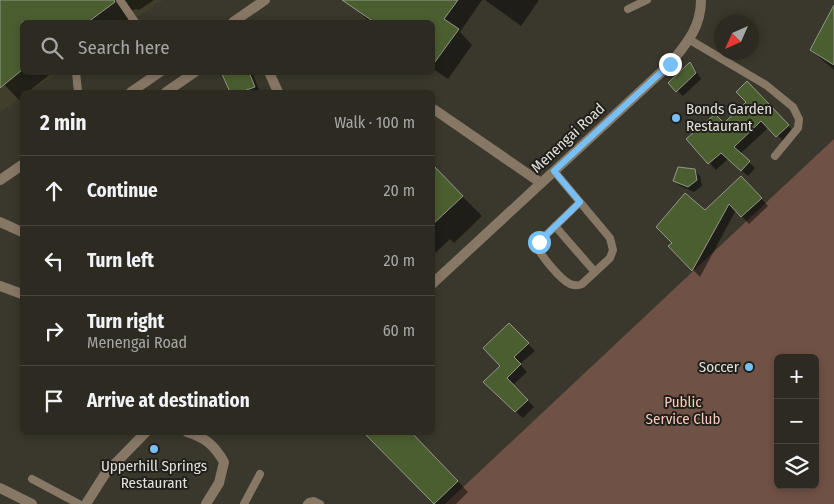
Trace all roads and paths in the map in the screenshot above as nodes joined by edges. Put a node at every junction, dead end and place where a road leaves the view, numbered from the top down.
1 (120, 0) edge
2 (265, 0) edge
3 (647, 0) edge
4 (701, 0) edge
5 (628, 9) dead end
6 (245, 19) edge
7 (134, 20) edge
8 (690, 40) junction
9 (76, 75) edge
10 (156, 75) edge
11 (191, 75) edge
12 (270, 75) edge
13 (78, 90) edge
14 (134, 90) edge
15 (169, 90) edge
16 (277, 90) edge
17 (435, 110) dead end
18 (776, 156) dead end
19 (20, 166) edge
20 (554, 171) junction
21 (0, 180) edge
22 (542, 183) junction
23 (580, 202) junction
24 (0, 222) edge
25 (554, 226) junction
26 (20, 231) edge
27 (595, 272) junction
28 (435, 281) edge
29 (0, 286) edge
30 (20, 293) edge
31 (143, 435) edge
32 (197, 435) edge
33 (260, 474) dead end
34 (32, 479) dead end
35 (0, 488) edge
36 (32, 504) edge
37 (79, 504) edge
38 (86, 504) edge
39 (206, 504) edge
40 (244, 504) edge
41 (307, 504) edge
42 (320, 504) edge

1 - 7 lane
2 - 6 street
3 - 5 lane
4 - 8 street, Menengai Road
8 - 18 lane
8 - 20 street, Menengai Road
9 - 13 lane
10 - 14 street
11 - 15 street
12 - 16 street
17 - 22 street
19 - 21 street
20 - 22 street, Menengai Road
20 - 23 lane
22 - 28 street, Menengai Road
23 - 25 lane
23 - 27 lane
24 - 26 street
25 - 27 lane
25 - 27 lane
29 - 30 street
31 - 38 street
32 - 39 street
33 - 40 lane
34 - 37 lane
35 - 36 street
41 - 42 lane

